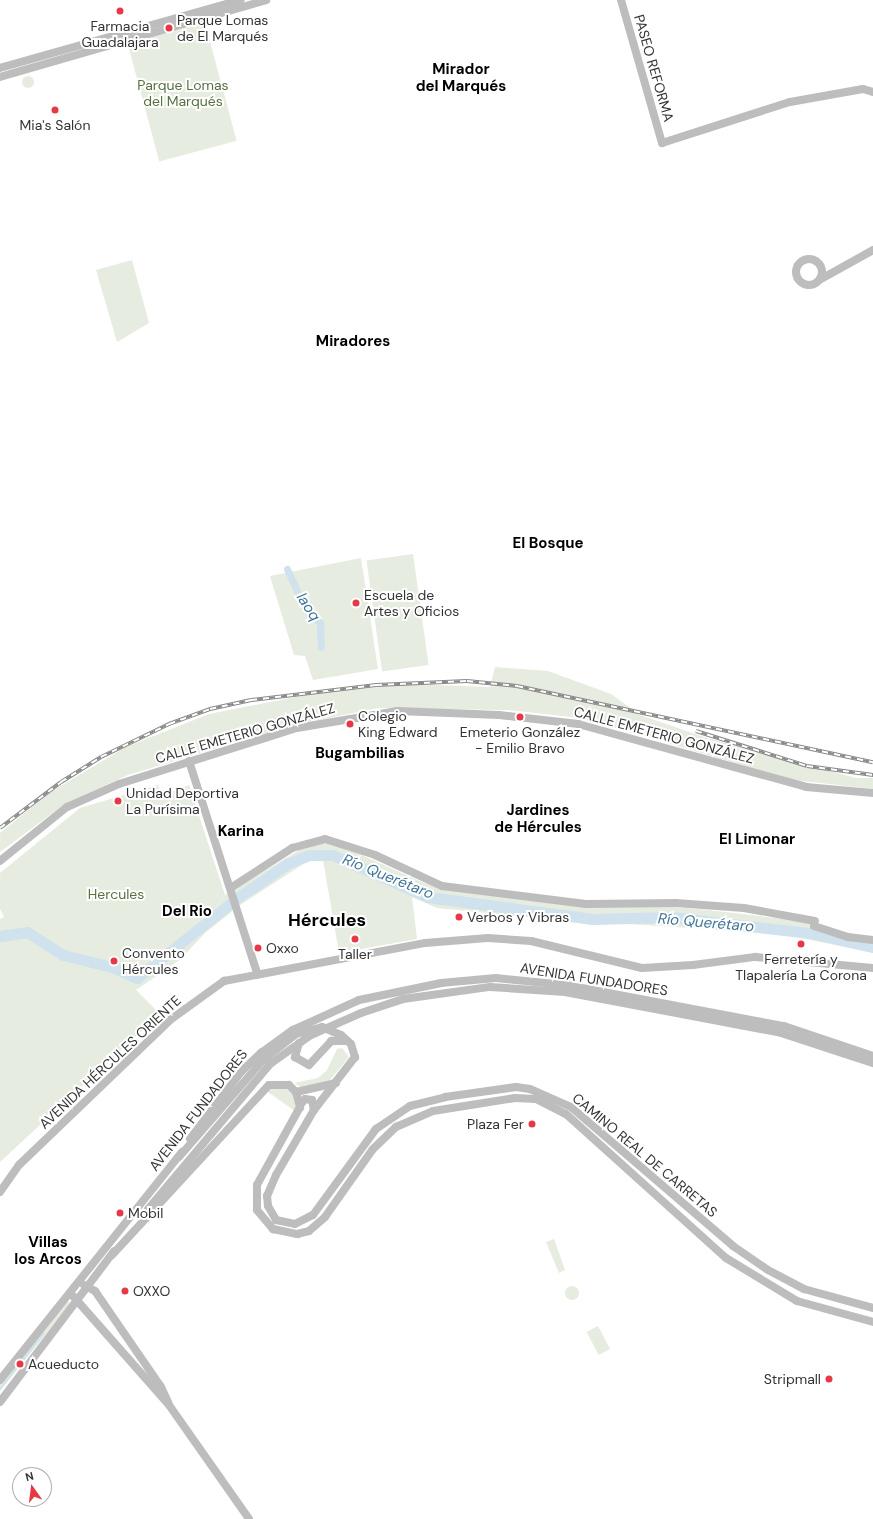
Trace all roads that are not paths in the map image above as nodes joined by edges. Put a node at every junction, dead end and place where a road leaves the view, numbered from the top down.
1 (241, 0) edge
2 (266, 0) edge
3 (621, 0) edge
4 (0, 68) edge
5 (0, 77) edge
6 (873, 92) edge
7 (873, 250) edge
8 (845, 265) junction
9 (822, 267) junction
10 (821, 279) junction
11 (189, 761) junction
12 (873, 793) edge
13 (0, 861) edge
14 (232, 889) junction
15 (873, 940) edge
16 (873, 968) edge
17 (257, 974) junction
18 (344, 1038) junction
19 (299, 1042) junction
20 (873, 1056) edge
21 (873, 1063) edge
22 (336, 1083) junction
23 (296, 1092) junction
24 (469, 1094) junction
25 (445, 1097) junction
26 (453, 1100) junction
27 (301, 1104) junction
28 (463, 1105) junction
29 (473, 1105) junction
30 (446, 1108) junction
31 (314, 1110) junction
32 (179, 1156) junction
33 (0, 1192) edge
34 (112, 1255) junction
35 (87, 1286) junction
36 (73, 1288) junction
37 (78, 1299) junction
38 (873, 1308) edge
39 (873, 1322) edge
40 (44, 1324) junction
41 (53, 1330) junction
42 (0, 1380) edge
43 (0, 1402) edge
44 (169, 1405) junction
45 (249, 1519) edge

1 - 4 street
2 - 5 street
3 - 6 street, PASEO REFORMA
7 - 8 street
8 - 9 street
8 - 10 street
9 - 10 street
9 - 10 street
11 - 12 street, CALLE EMETERIO GONZÁLEZ
11 - 13 street, CALLE EMETERIO GONZÁLEZ
11 - 14 street
14 - 15 street
14 - 17 street
16 - 17 street, AVENIDA HÉRCULES ORIENTE
17 - 33 street, AVENIDA HÉRCULES ORIENTE
18 - 19 street
18 - 22 street, CAMINO REAL DE CARRETAS
18 - 32 street
19 - 21 street, AVENIDA FUNDADORES
19 - 34 street, AVENIDA FUNDADORES
20 - 32 street, AVENIDA FUNDADORES
22 - 23 street
22 - 31 street, CAMINO REAL DE CARRETAS
23 - 27 street
23 - 34 street
24 - 25 street, CAMINO REAL DE CARRETAS
24 - 29 street
24 - 38 street, CAMINO REAL DE CARRETAS
25 - 26 street
25 - 31 street, CAMINO REAL DE CARRETAS
26 - 28 street
26 - 30 street
27 - 30 street, CAMINO REAL DE CARRETAS
27 - 31 street
28 - 29 street, CAMINO REAL DE CARRETAS
28 - 30 street, CAMINO REAL DE CARRETAS
29 - 39 street, CAMINO REAL DE CARRETAS
32 - 36 street, AVENIDA FUNDADORES
34 - 35 street, AVENIDA FUNDADORES
35 - 36 street
35 - 37 street, AVENIDA FUNDADORES
35 - 44 street
36 - 37 street
36 - 40 street, AVENIDA FUNDADORES
37 - 41 street, AVENIDA FUNDADORES
37 - 44 street
40 - 41 street
40 - 42 street, AVENIDA FUNDADORES
41 - 43 street, AVENIDA FUNDADORES
44 - 45 street

